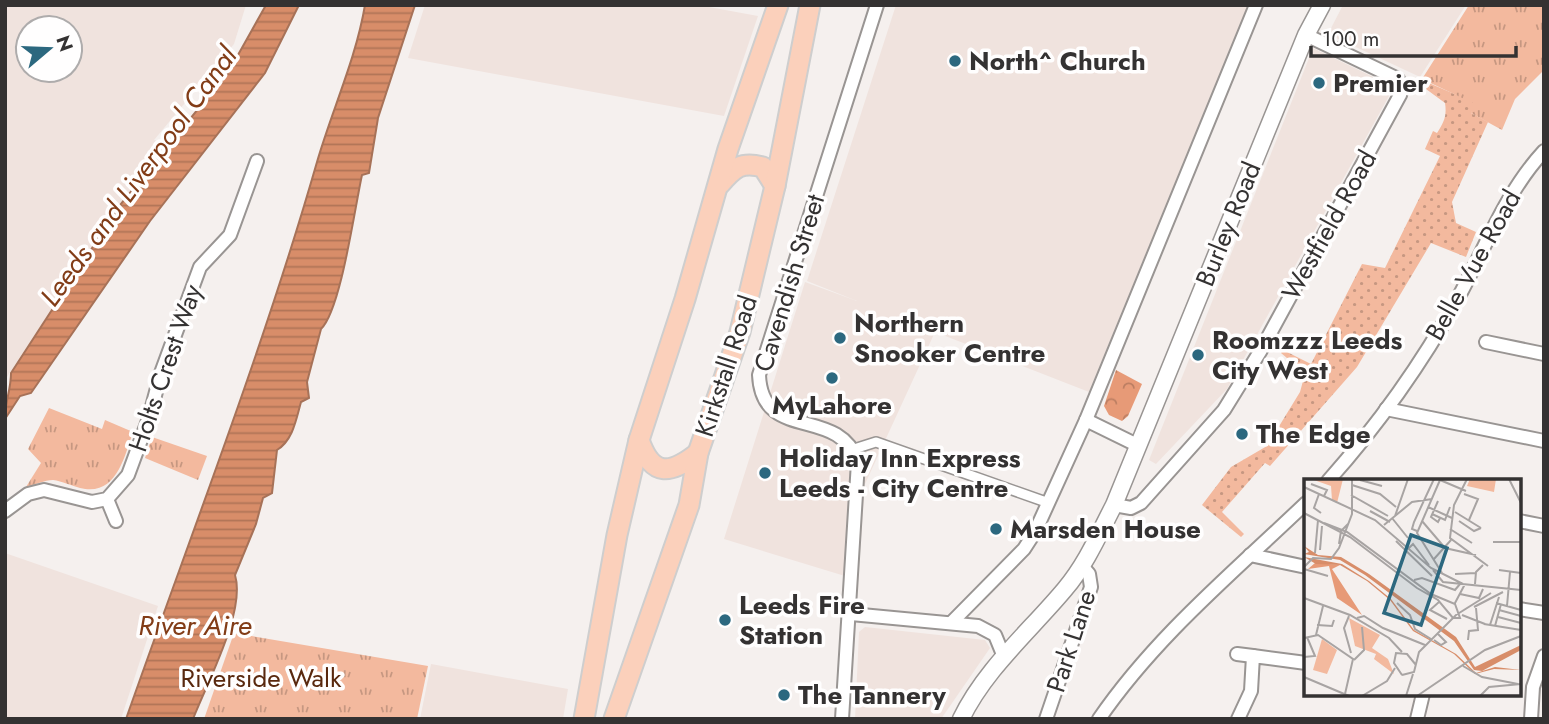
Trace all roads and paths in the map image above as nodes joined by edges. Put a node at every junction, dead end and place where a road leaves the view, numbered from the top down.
1 (778, 5) edge
2 (810, 5) edge
3 (877, 5) edge
4 (1256, 5) edge
5 (1322, 5) edge
6 (1306, 35) junction
7 (1544, 151) edge
8 (257, 161) dead end
9 (719, 185) junction
10 (775, 187) junction
11 (1486, 342) dead end
12 (1544, 354) edge
13 (1386, 409) junction
14 (1086, 420) junction
15 (639, 440) junction
16 (1544, 441) edge
17 (1138, 445) junction
18 (854, 449) junction
19 (698, 453) junction
20 (1330, 479) edge
21 (107, 499) junction
22 (1049, 503) junction
23 (1304, 505) edge
24 (1114, 506) junction
25 (5, 510) edge
26 (116, 521) dead end
27 (1521, 521) edge
28 (1544, 526) edge
29 (1250, 555) junction
30 (1082, 566) junction
31 (1304, 567) edge
32 (1521, 609) edge
33 (1544, 613) edge
34 (851, 614) junction
35 (951, 624) junction
36 (1237, 654) dead end
37 (1253, 656) junction
38 (1544, 656) edge
39 (1004, 657) junction
40 (1304, 663) edge
41 (1423, 696) edge
42 (584, 719) edge
43 (614, 719) edge
44 (842, 719) edge
45 (961, 719) edge
46 (1046, 719) edge
47 (1098, 719) edge
48 (1238, 719) edge
49 (1418, 719) edge
50 (1531, 719) edge

1 - 9 main road
2 - 10 main road, Kirkstall Road
3 - 18 street, Cavendish Street
4 - 14 street
5 - 6 street, Burley Road
6 - 17 street, Burley Road
6 - 24 street, Westfield Road
7 - 13 street, Belle Vue Road
8 - 21 street, Holts Crest Way
9 - 10 main road
9 - 15 main road
10 - 19 main road, Kirkstall Road
11 - 12 street
13 - 16 street
13 - 20 street, Belle Vue Road
14 - 17 street
14 - 22 street
15 - 19 main road
15 - 42 main road
17 - 24 street, Burley Road
18 - 22 street
18 - 34 street
19 - 43 main road, Kirkstall Road
21 - 25 street
21 - 26 street
22 - 35 street
23 - 29 street
24 - 30 street, Burley Road
27 - 28 street
29 - 31 street
29 - 47 street
30 - 39 street, Burley Road
30 - 46 street, Park Lane
32 - 33 street
34 - 35 street
34 - 44 street
35 - 39 street
36 - 37 street
37 - 40 street
37 - 48 street
38 - 50 street
39 - 45 street, Burley Road
41 - 49 street

